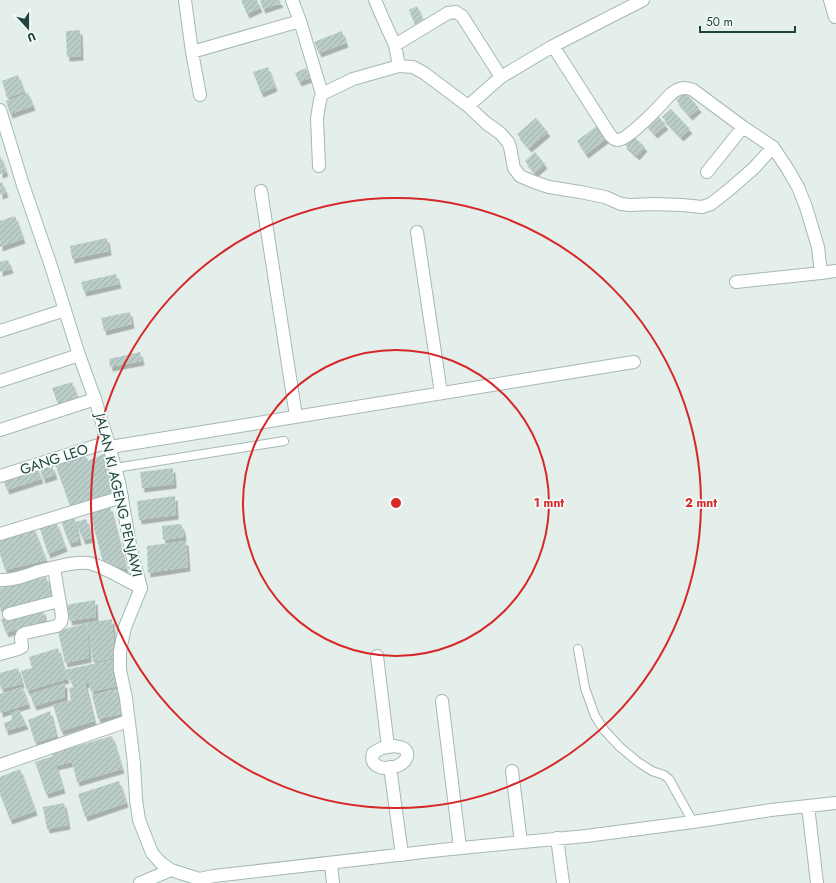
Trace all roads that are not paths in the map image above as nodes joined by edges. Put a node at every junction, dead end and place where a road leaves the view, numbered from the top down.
1 (185, 0) edge
2 (292, 0) edge
3 (375, 0) edge
4 (643, 0) edge
5 (830, 0) edge
6 (835, 17) edge
7 (300, 21) junction
8 (395, 45) junction
9 (553, 46) junction
10 (192, 52) junction
11 (399, 66) junction
12 (501, 77) junction
13 (322, 94) junction
14 (200, 95) dead end
15 (468, 106) junction
16 (0, 110) edge
17 (3, 126) edge
18 (743, 127) junction
19 (773, 146) junction
20 (319, 166) dead end
21 (707, 172) dead end
22 (260, 191) dead end
23 (417, 232) dead end
24 (836, 271) edge
25 (821, 273) junction
26 (736, 282) dead end
27 (65, 310) junction
28 (0, 331) edge
29 (79, 355) junction
30 (634, 362) dead end
31 (0, 381) edge
32 (441, 393) junction
33 (95, 399) junction
34 (296, 416) junction
35 (0, 430) edge
36 (284, 441) dead end
37 (109, 444) junction
38 (115, 468) junction
39 (0, 476) edge
40 (122, 497) junction
41 (0, 534) edge
42 (54, 568) junction
43 (0, 580) edge
44 (141, 588) junction
45 (60, 601) junction
46 (9, 614) dead end
47 (578, 648) dead end
48 (0, 654) edge
49 (377, 656) dead end
50 (442, 701) dead end
51 (128, 720) junction
52 (388, 747) junction
53 (0, 765) edge
54 (390, 767) junction
55 (512, 771) dead end
56 (836, 803) edge
57 (808, 806) junction
58 (693, 822) junction
59 (557, 838) junction
60 (521, 842) junction
61 (460, 848) junction
62 (402, 855) junction
63 (331, 863) junction
64 (171, 870) junction
65 (200, 881) edge
66 (140, 883) edge
67 (333, 883) edge
68 (563, 883) edge
69 (817, 883) edge

1 - 10 street
2 - 7 street
3 - 8 street
4 - 9 street
5 - 6 street
7 - 10 street
7 - 13 street
8 - 11 street
8 - 12 street
9 - 12 street
9 - 18 street
10 - 14 street
11 - 13 street
11 - 15 street
12 - 15 street
13 - 20 street
15 - 19 street
16 - 17 street, JALAN KI AGENG PENJAWI
17 - 27 street, JALAN KI AGENG PENJAWI
18 - 19 street
18 - 21 street
19 - 25 street
22 - 34 street
23 - 32 street
24 - 25 street
25 - 26 street
27 - 28 street
27 - 29 street, JALAN KI AGENG PENJAWI
29 - 31 street
29 - 33 street, JALAN KI AGENG PENJAWI
30 - 32 street, GANG LEO
32 - 34 street, GANG LEO
33 - 35 street
33 - 37 street, JALAN KI AGENG PENJAWI
34 - 37 street, GANG LEO
36 - 38 lane
37 - 38 street, JALAN KI AGENG PENJAWI
37 - 39 street, GANG LEO
38 - 40 street, JALAN KI AGENG PENJAWI
40 - 41 street
40 - 44 street, JALAN KI AGENG PENJAWI
42 - 43 street
42 - 44 street
42 - 45 street
44 - 51 street, JALAN KI AGENG PENJAWI
45 - 46 street
45 - 48 street
47 - 58 lane
49 - 52 street
50 - 61 street
51 - 53 street
51 - 64 street, JALAN KI AGENG PENJAWI
52 - 54 street
52 - 54 street
54 - 62 street
55 - 60 street
56 - 57 street
57 - 58 street
57 - 69 street
58 - 59 street
59 - 60 street
59 - 68 street
60 - 61 street
61 - 62 street
62 - 63 street
63 - 65 street
63 - 67 street
64 - 65 street
64 - 66 street

